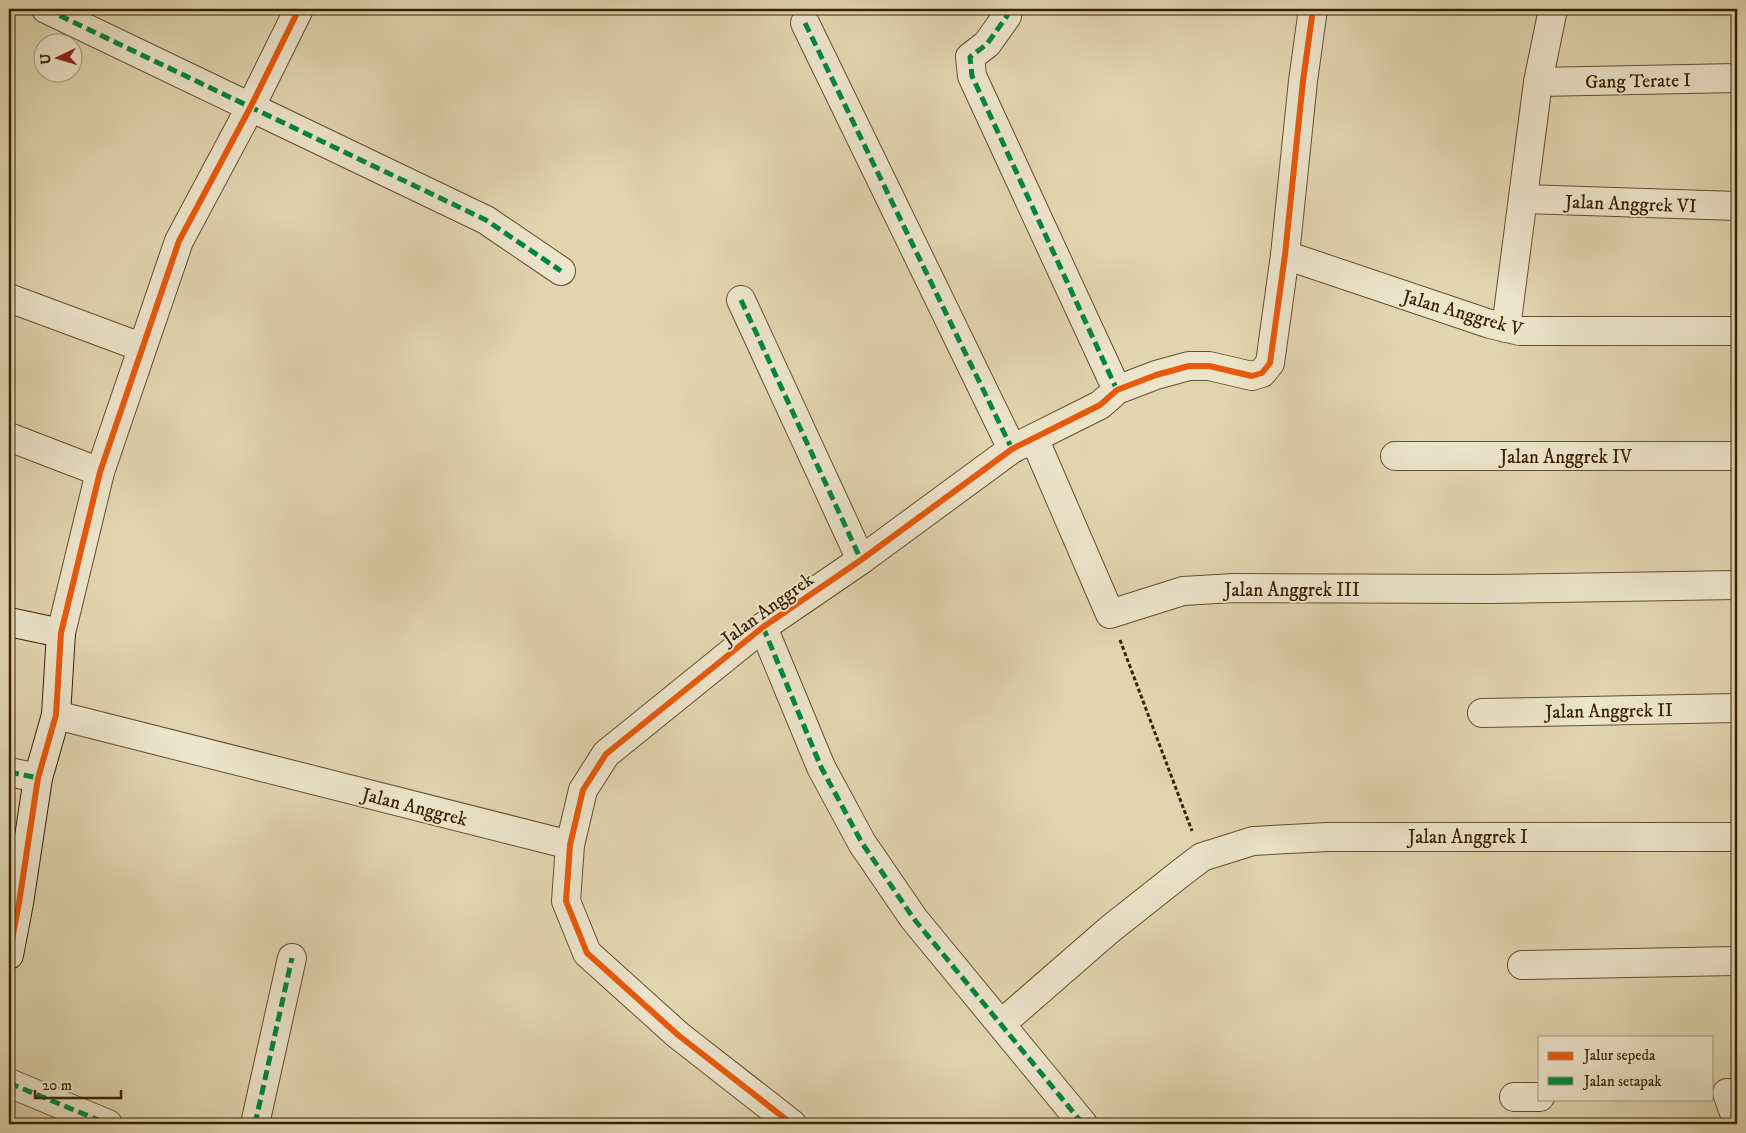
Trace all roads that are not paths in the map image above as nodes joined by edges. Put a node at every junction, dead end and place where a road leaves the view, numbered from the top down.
1 (46, 9) edge
2 (299, 9) edge
3 (1008, 9) edge
4 (1313, 9) edge
5 (1552, 9) edge
6 (805, 23) dead end
7 (1737, 78) edge
8 (1538, 82) junction
9 (250, 108) junction
10 (1524, 199) junction
11 (1737, 206) edge
12 (1285, 255) junction
13 (561, 271) dead end
14 (9, 298) edge
15 (741, 300) dead end
16 (1506, 328) junction
17 (1737, 331) edge
18 (141, 347) junction
19 (1117, 390) junction
20 (9, 438) edge
21 (1023, 444) junction
22 (1395, 456) dead end
23 (1737, 456) edge
24 (100, 472) junction
25 (861, 560) junction
26 (1737, 585) edge
27 (9, 622) edge
28 (763, 626) junction
29 (62, 633) junction
30 (1737, 708) edge
31 (1482, 713) dead end
32 (56, 716) junction
33 (9, 772) edge
34 (38, 778) junction
35 (1737, 837) edge
36 (570, 845) junction
37 (9, 955) edge
38 (292, 958) dead end
39 (1737, 961) edge
40 (1522, 965) dead end
41 (1001, 1024) junction
42 (9, 1083) edge
43 (1725, 1091) edge
44 (1737, 1121) edge
45 (108, 1124) edge
46 (255, 1124) edge
47 (792, 1124) edge
48 (1083, 1124) edge

1 - 9 street
2 - 9 street
3 - 19 street
4 - 12 street, Jalan Anggrek
5 - 8 street
6 - 21 street
7 - 8 street, Gang Terate I
8 - 10 street
9 - 13 street
9 - 18 street
10 - 11 street, Jalan Anggrek VI
10 - 16 street
12 - 16 street, Jalan Anggrek V
12 - 19 street, Jalan Anggrek
14 - 18 street
15 - 25 street
16 - 17 street, Jalan Anggrek V
18 - 24 street
19 - 21 street, Jalan Anggrek
20 - 24 street
21 - 25 street, Jalan Anggrek
21 - 26 street, Jalan Anggrek III
22 - 23 street, Jalan Anggrek IV
24 - 29 street
25 - 28 street, Jalan Anggrek
27 - 29 street
28 - 36 street, Jalan Anggrek
28 - 41 street
29 - 32 street
30 - 31 street, Jalan Anggrek II
32 - 34 street
32 - 36 street, Jalan Anggrek
33 - 34 street
34 - 37 street
35 - 41 street, Jalan Anggrek I
36 - 47 street
38 - 46 street
39 - 40 street
41 - 48 street
42 - 45 street
43 - 44 street

